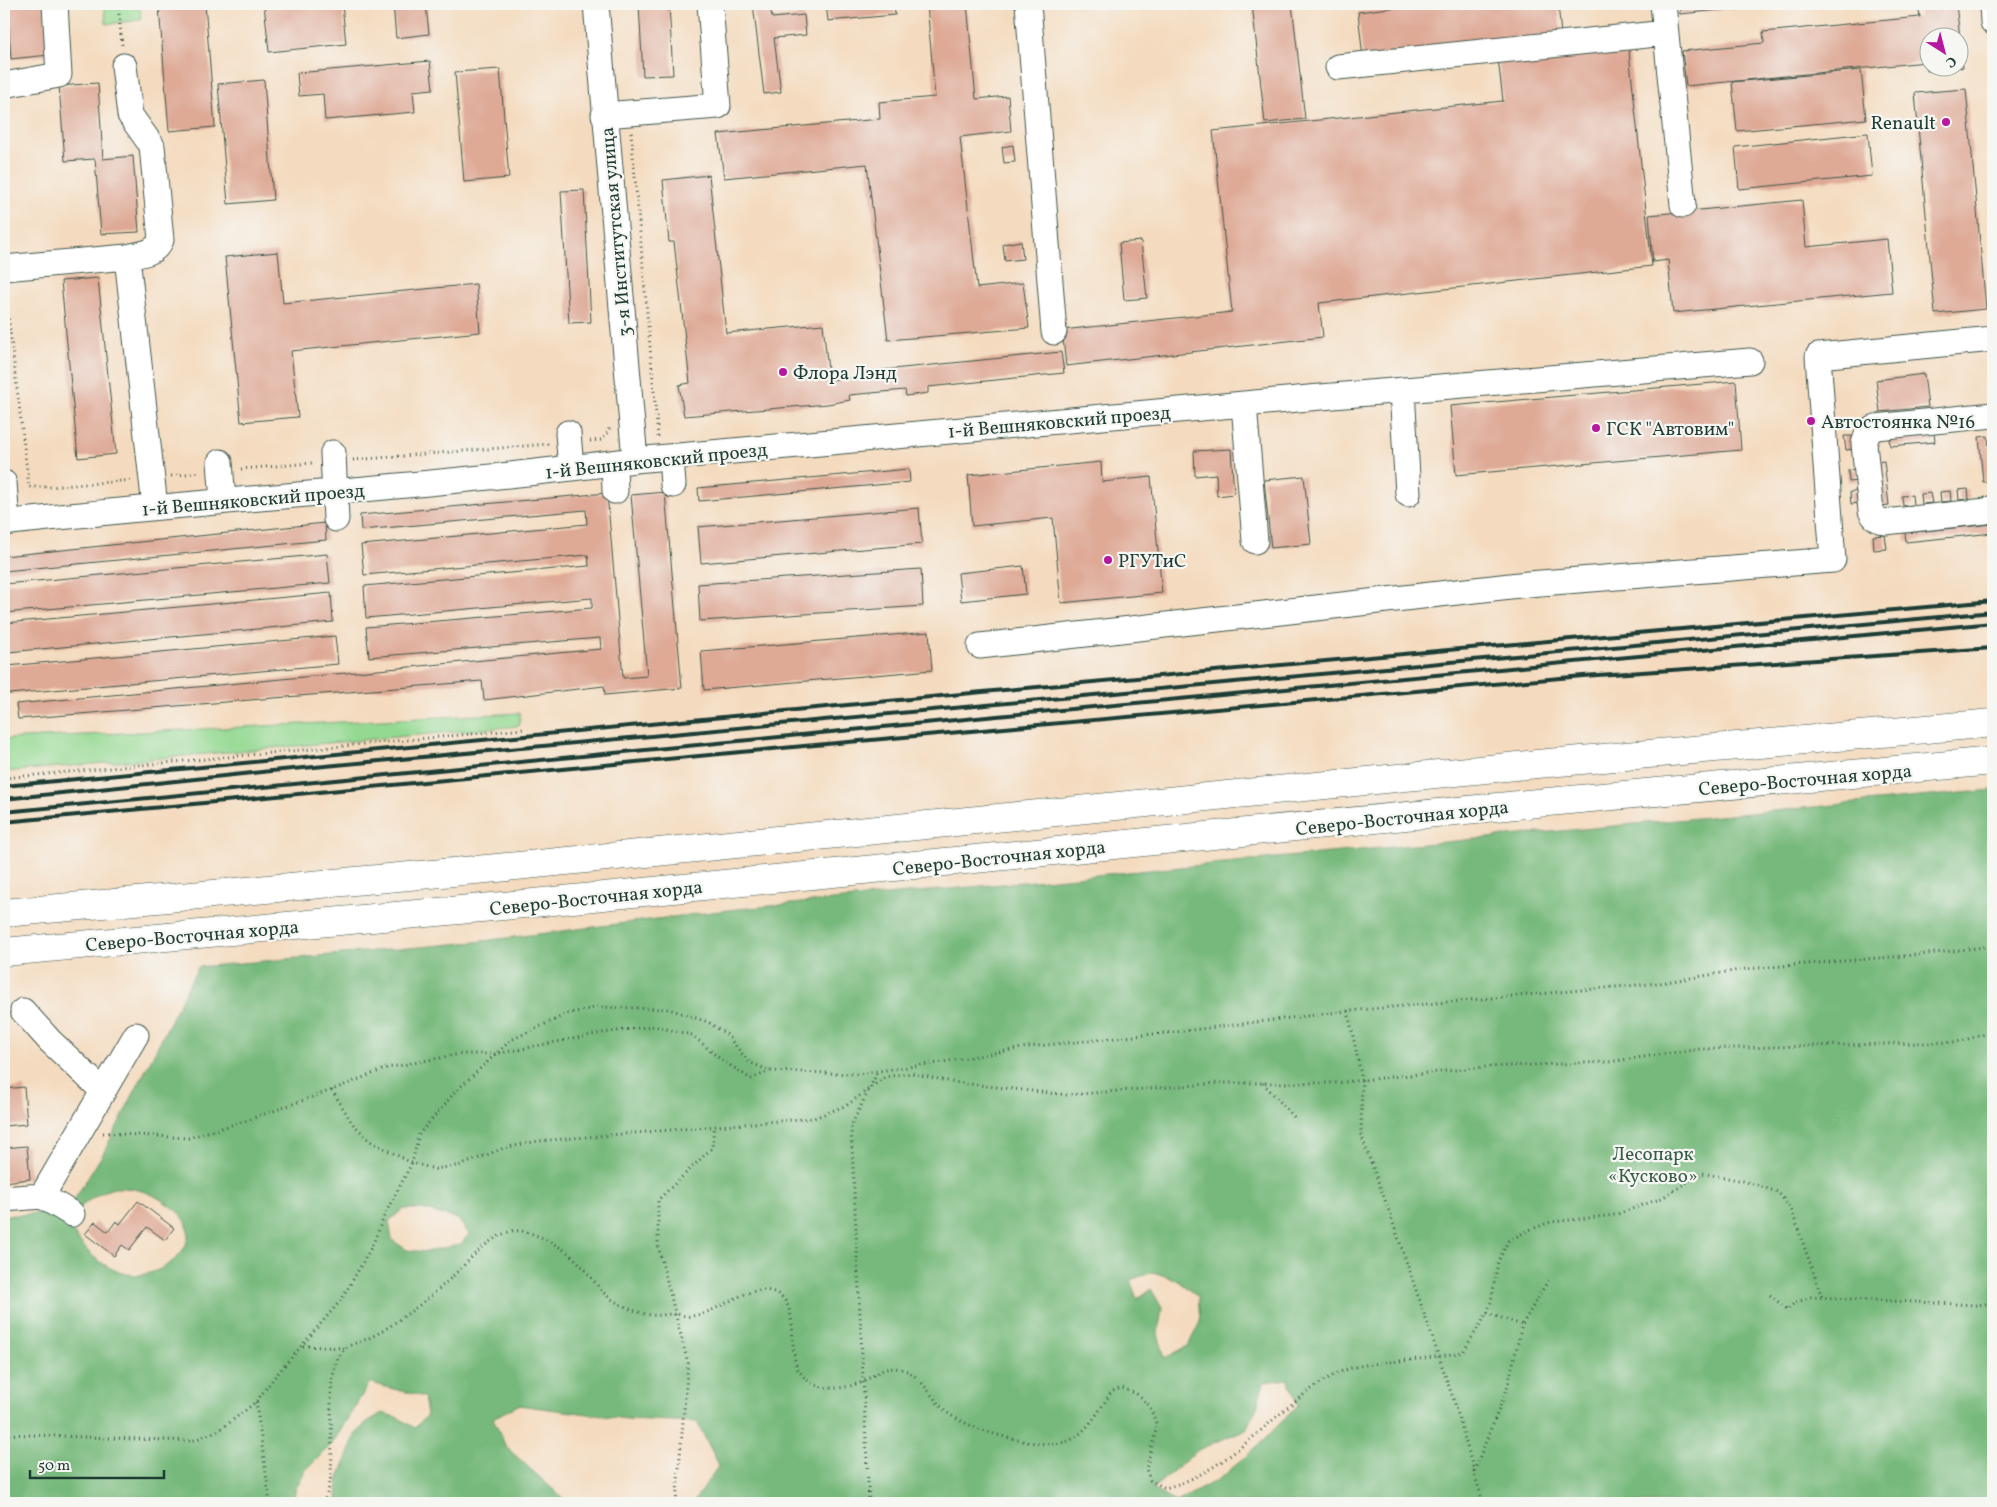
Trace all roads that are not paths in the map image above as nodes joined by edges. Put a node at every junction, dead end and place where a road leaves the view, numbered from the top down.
1 (55, 4) edge
2 (596, 4) edge
3 (710, 4) edge
4 (1028, 4) edge
5 (1663, 4) edge
6 (1992, 4) edge
7 (1993, 22) edge
8 (1666, 34) junction
9 (124, 66) road end
10 (1338, 68) dead end
11 (4, 85) edge
12 (604, 115) junction
13 (1683, 205) dead end
14 (126, 257) junction
15 (4, 275) edge
16 (1054, 332) dead end
17 (1993, 339) edge
18 (1750, 361) dead end
19 (1387, 385) junction
20 (1244, 404) junction
21 (1993, 415) edge
22 (568, 438) road end
23 (333, 457) road end
24 (666, 457) junction
25 (624, 461) junction
26 (220, 466) road end
27 (571, 468) junction
28 (4, 483) edge
29 (673, 485) dead end
30 (615, 491) dead end
31 (334, 493) junction
32 (1408, 494) dead end
33 (224, 501) junction
34 (155, 507) junction
35 (1993, 508) edge
36 (336, 519) dead end
37 (6, 522) edge
38 (1255, 541) dead end
39 (980, 646) dead end
40 (1993, 723) edge
41 (1993, 761) edge
42 (4, 913) edge
43 (4, 952) edge
44 (23, 1011) dead end
45 (136, 1035) dead end
46 (103, 1091) junction
47 (42, 1196) junction
48 (4, 1199) edge
49 (72, 1214) dead end

1 - 11 street
2 - 12 street, 3-я Институтская улица
3 - 12 street
4 - 16 street
5 - 8 street
6 - 7 street
8 - 10 street
8 - 13 street
9 - 14 street
12 - 25 street, 3-я Институтская улица
14 - 15 street
14 - 34 street
17 - 39 street
18 - 19 street, 1-й Вешняковский проезд
19 - 20 street, 1-й Вешняковский проезд
19 - 32 street
20 - 24 street, 1-й Вешняковский проезд
20 - 38 street
21 - 35 street
22 - 27 street
23 - 31 street
24 - 25 street, 1-й Вешняковский проезд
24 - 29 street
25 - 27 street, 1-й Вешняковский проезд
25 - 30 street, 3-я Институтская улица
26 - 33 street
27 - 31 street, 1-й Вешняковский проезд
28 - 37 street
31 - 33 street, 1-й Вешняковский проезд
31 - 36 street
33 - 34 street, 1-й Вешняковский проезд
34 - 37 street, 1-й Вешняковский проезд
40 - 42 main road, Северо-Восточная хорда
41 - 43 main road, Северо-Восточная хорда
44 - 46 street
45 - 46 street
46 - 47 street
47 - 48 street
47 - 49 street

